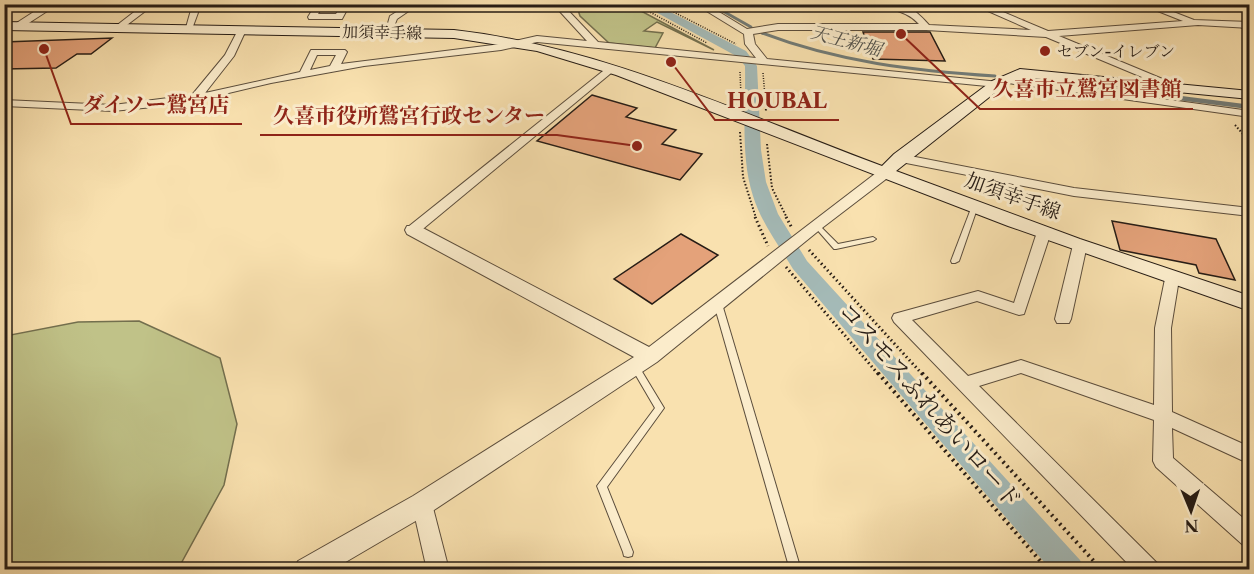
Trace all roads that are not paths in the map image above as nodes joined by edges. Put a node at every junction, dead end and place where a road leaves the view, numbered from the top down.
1 (320, 4) edge
2 (346, 4) edge
3 (415, 4) edge
4 (557, 4) edge
5 (976, 4) edge
6 (1144, 4) edge
7 (52, 5) edge
8 (701, 5) edge
9 (895, 5) edge
10 (148, 6) edge
11 (837, 8) dead end
12 (195, 10) dead end
13 (1198, 22) junction
14 (1245, 25) edge
15 (11, 26) edge
16 (927, 27) junction
17 (119, 28) junction
18 (188, 29) junction
19 (242, 30) junction
20 (1250, 31) edge
21 (388, 32) junction
22 (746, 32) junction
23 (1046, 34) junction
24 (524, 43) junction
25 (595, 44) junction
26 (762, 64) junction
27 (334, 69) junction
28 (611, 69) junction
29 (303, 75) junction
30 (1000, 82) junction
31 (1173, 87) junction
32 (1250, 95) edge
33 (195, 98) junction
34 (4, 103) edge
35 (1250, 114) edge
36 (900, 158) junction
37 (885, 173) junction
38 (975, 206) junction
39 (1250, 212) edge
40 (816, 225) junction
41 (413, 230) joint
42 (1044, 232) junction
43 (873, 239) dead end
44 (1080, 245) junction
45 (955, 261) dead end
46 (1172, 279) junction
47 (718, 304) junction
48 (1250, 304) edge
49 (1063, 319) dead end
50 (643, 362) junction
51 (965, 384) junction
52 (1162, 415) junction
53 (1250, 456) edge
54 (422, 504) junction
55 (1250, 538) edge
56 (627, 552) dead end
57 (307, 570) edge
58 (438, 570) edge
59 (796, 570) edge
60 (1149, 570) edge

1 - 2 street
3 - 21 street
4 - 25 street
5 - 23 street
6 - 13 street
7 - 10 street
7 - 15 street
8 - 22 street
9 - 11 street
9 - 16 street
10 - 17 street
12 - 18 street
13 - 14 street
13 - 23 street
14 - 20 lane
15 - 17 main road, 加須幸手線
16 - 22 street
16 - 23 street
17 - 18 main road, 加須幸手線
18 - 19 main road, 加須幸手線
19 - 21 main road, 加須幸手線
19 - 33 street
21 - 24 main road, 加須幸手線
22 - 26 street
23 - 31 street
24 - 25 street
24 - 27 street
24 - 28 main road, 加須幸手線
25 - 26 street
26 - 30 street
27 - 29 street
27 - 29 street
28 - 37 main road, 加須幸手線
28 - 41 street
29 - 33 street
30 - 31 main road
30 - 35 street
30 - 36 main road
31 - 32 main road
33 - 34 street
36 - 37 main road
36 - 39 street
37 - 38 main road, 加須幸手線
37 - 40 street
38 - 42 main road, 加須幸手線
38 - 45 lane
40 - 43 lane
40 - 47 street
41 - 50 street
42 - 44 main road, 加須幸手線
42 - 51 street
44 - 46 main road, 加須幸手線
44 - 49 street
46 - 48 main road, 加須幸手線
46 - 52 street
47 - 50 street
47 - 59 lane
50 - 54 street
50 - 56 lane
51 - 52 street
51 - 60 street
52 - 53 street
52 - 55 street
54 - 57 street
54 - 58 street

